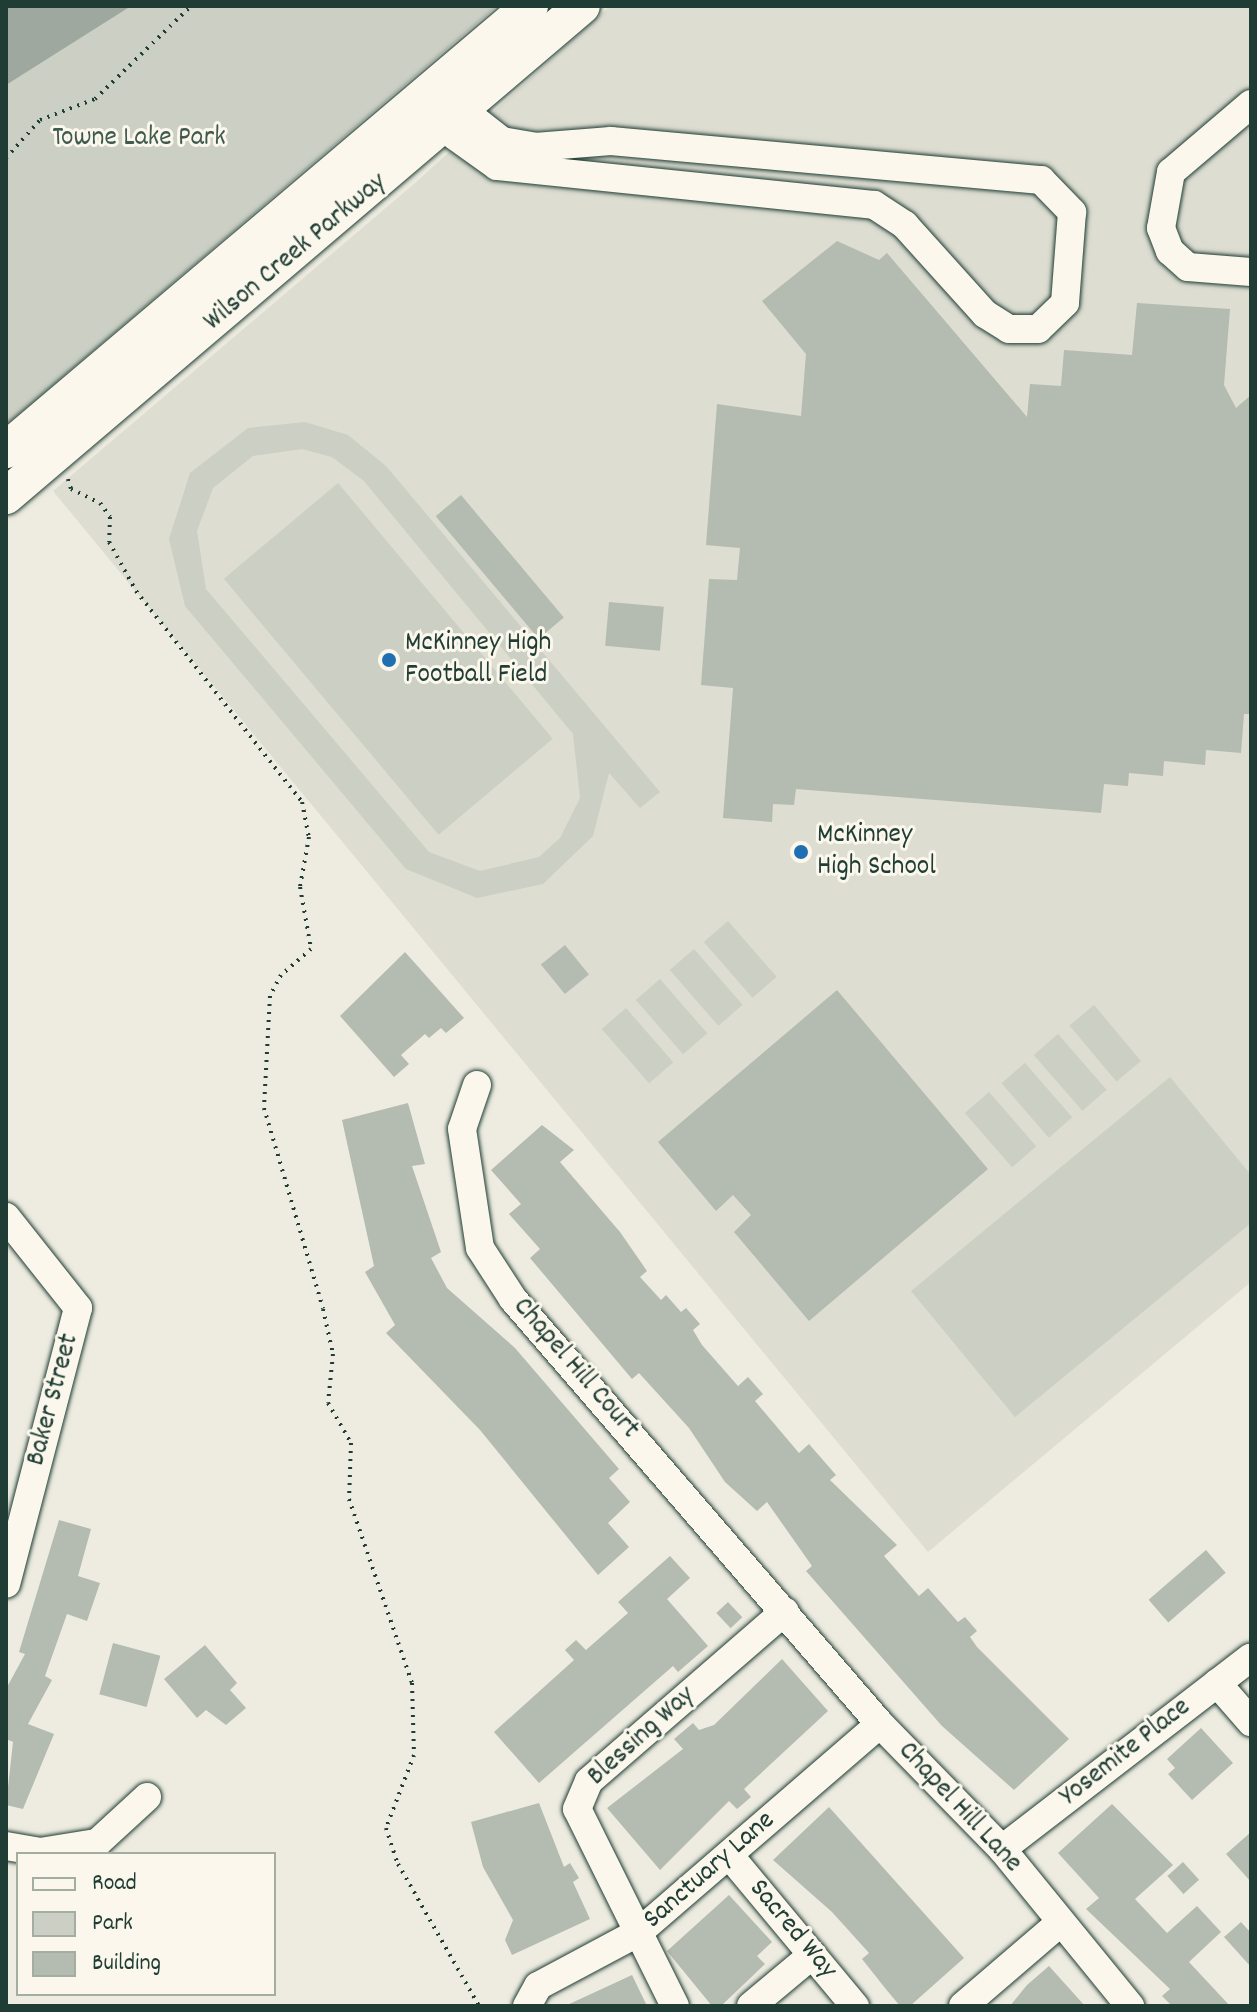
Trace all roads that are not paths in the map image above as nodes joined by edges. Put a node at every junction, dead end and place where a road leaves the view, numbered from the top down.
1 (530, 6) edge
2 (582, 6) edge
3 (1251, 104) edge
4 (452, 121) junction
5 (1251, 272) edge
6 (6, 450) edge
7 (6, 496) edge
8 (477, 1085) dead end
9 (6, 1217) edge
10 (6, 1584) edge
11 (785, 1611) junction
12 (1251, 1657) edge
13 (1217, 1683) junction
14 (1251, 1722) edge
15 (880, 1724) junction
16 (147, 1797) dead end
17 (6, 1846) edge
18 (1002, 1849) junction
19 (729, 1855) junction
20 (1060, 1923) junction
21 (639, 1932) junction
22 (812, 1955) junction
23 (528, 2002) edge
24 (675, 2006) edge
25 (751, 2006) edge
26 (855, 2006) edge
27 (963, 2006) edge
28 (1130, 2006) edge

1 - 6 main road, Wilson Creek Parkway
2 - 4 main road, Wilson Creek Parkway
3 - 5 street
4 - 4 street
4 - 7 main road, Wilson Creek Parkway
8 - 11 street, Chapel Hill Court
9 - 10 street, Baker Street
11 - 15 street, Chapel Hill Lane
11 - 21 street, Blessing Way
12 - 13 street, Yosemite Place
13 - 14 street
13 - 18 street, Yosemite Place
15 - 18 street, Chapel Hill Lane
15 - 19 street, Sanctuary Lane
16 - 17 street
18 - 20 street, Chapel Hill Lane
19 - 21 street, Sanctuary Lane
19 - 22 street, Sacred Way
20 - 27 street
20 - 28 street, Chapel Hill Lane
21 - 23 street, Sanctuary Lane
21 - 24 street, Blessing Way
22 - 25 street
22 - 26 street, Sacred Way

